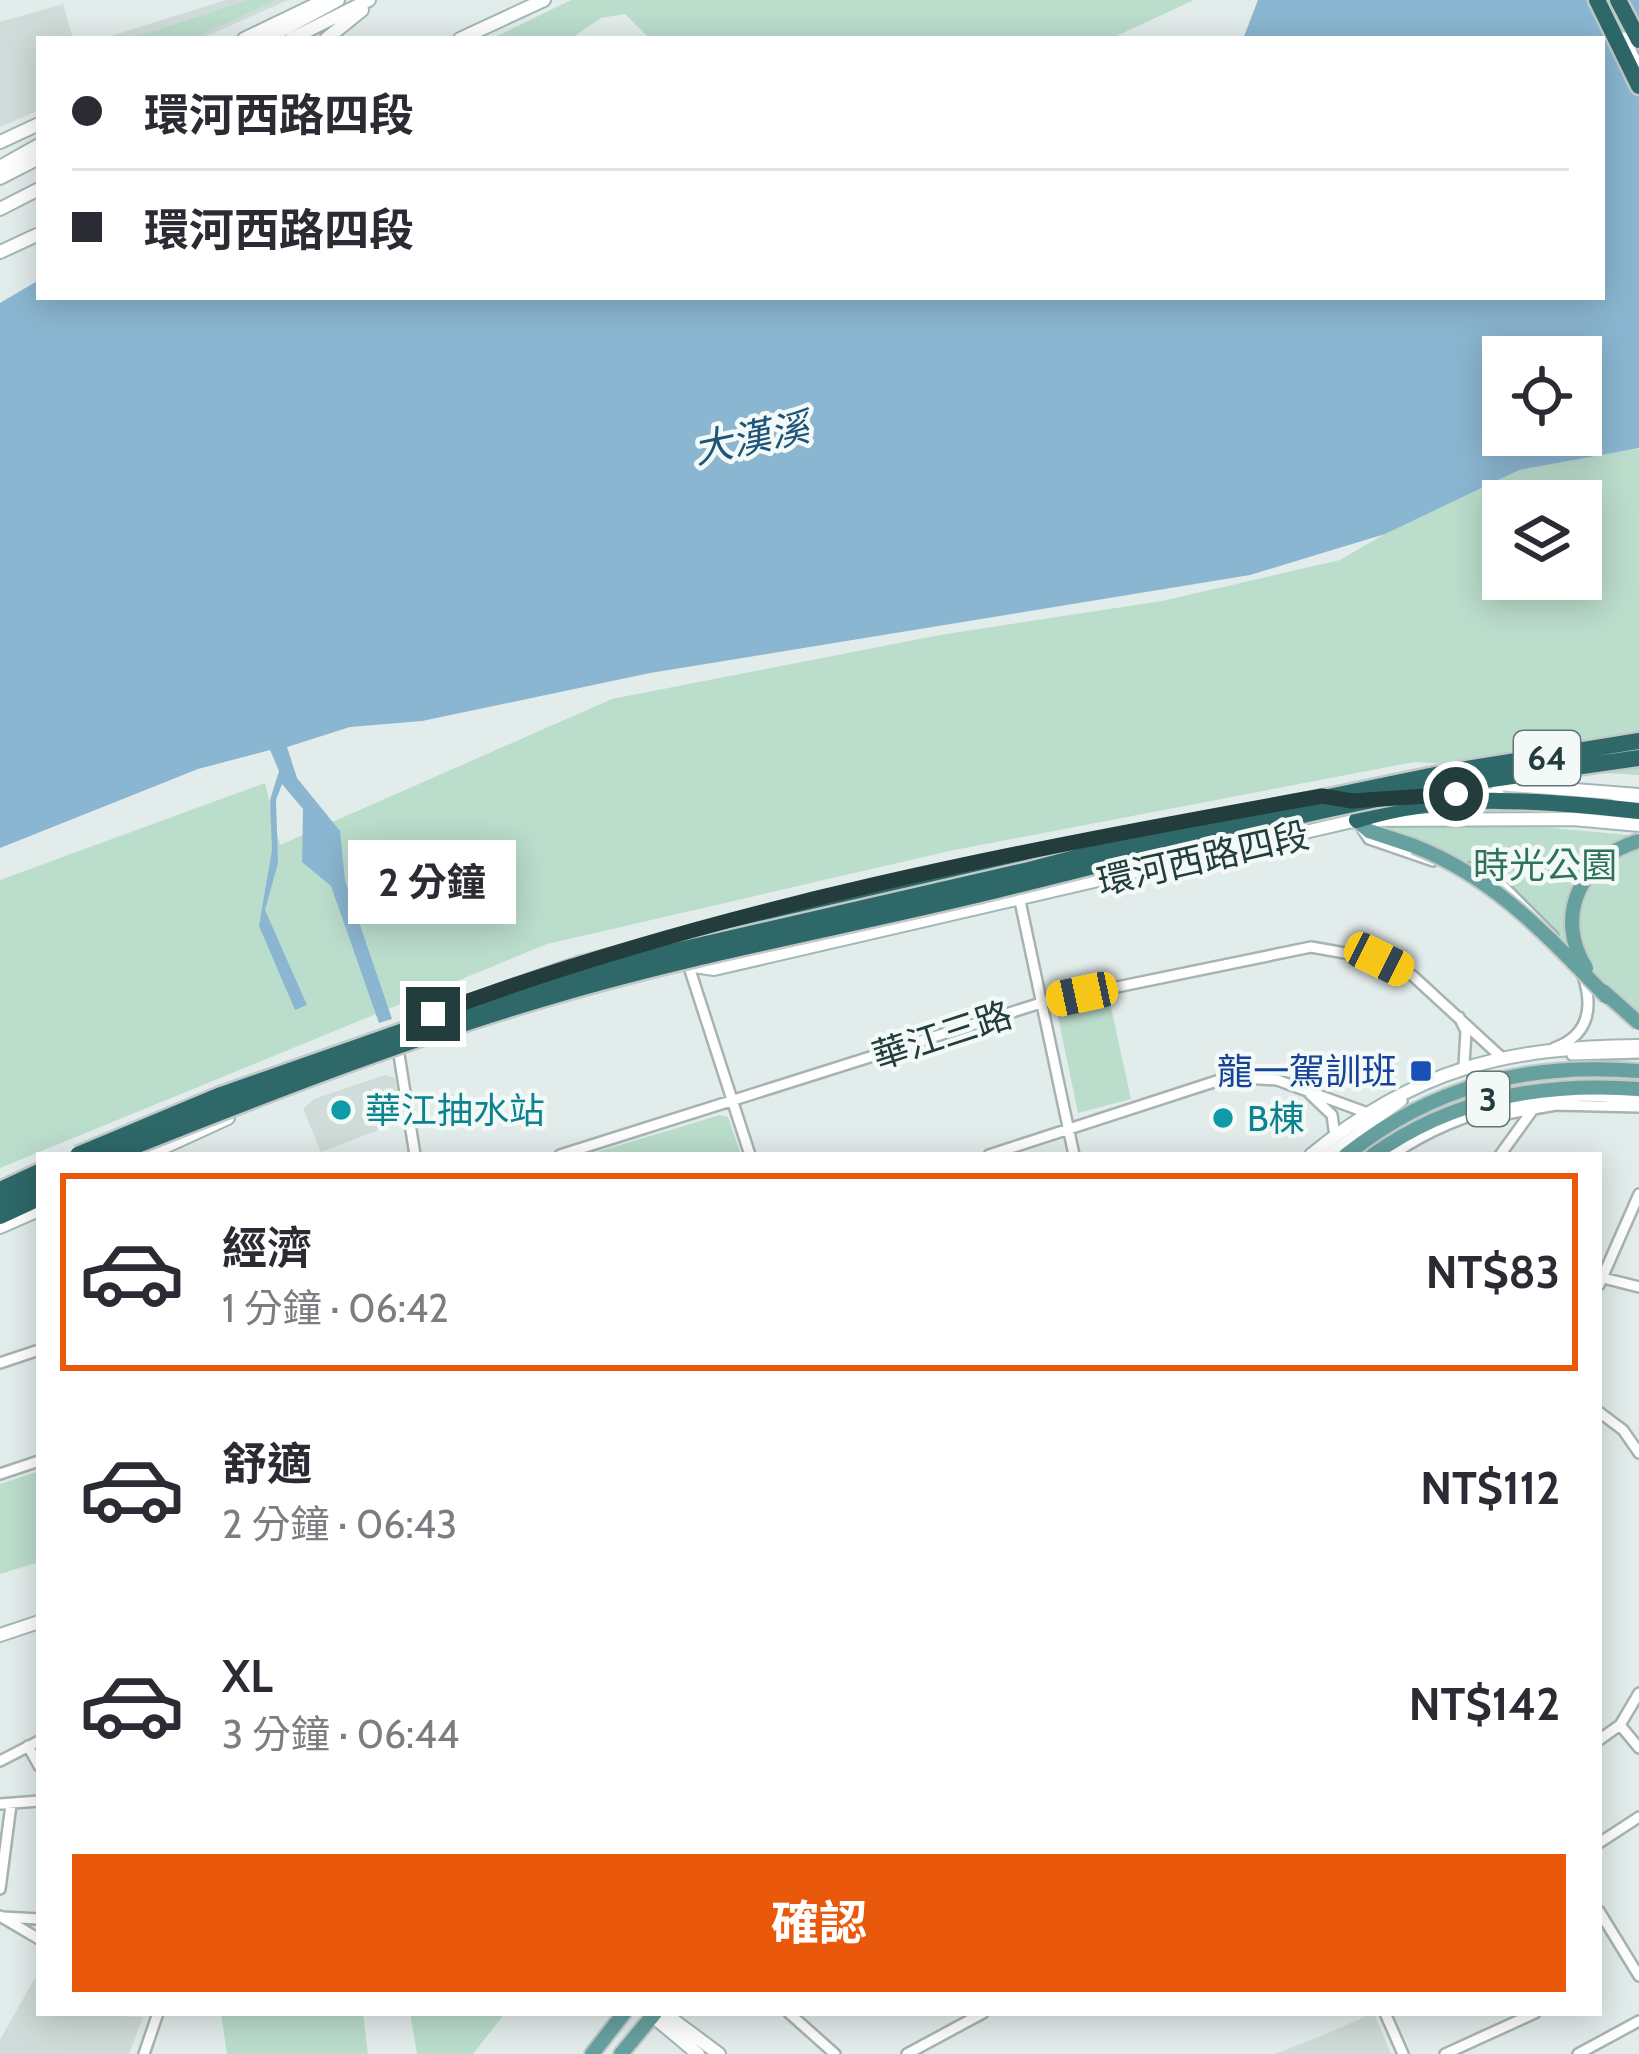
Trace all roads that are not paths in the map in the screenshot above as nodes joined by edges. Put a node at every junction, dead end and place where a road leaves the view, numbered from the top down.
1 (325, 0) edge
2 (338, 0) edge
3 (372, 0) edge
4 (544, 0) edge
5 (1601, 0) edge
6 (1618, 0) edge
7 (289, 34) edge
8 (250, 36) edge
9 (330, 36) edge
10 (466, 36) edge
11 (1639, 40) edge
12 (1639, 66) edge
13 (1639, 86) edge
14 (36, 125) edge
15 (0, 142) edge
16 (36, 143) edge
17 (36, 160) edge
18 (0, 163) edge
19 (0, 178) edge
20 (36, 191) edge
21 (0, 209) edge
22 (36, 235) edge
23 (0, 252) edge
24 (1639, 741) edge
25 (1639, 758) edge
26 (1462, 794) junction
27 (1352, 801) junction
28 (1639, 809) edge
29 (1317, 811) junction
30 (1357, 820) junction
31 (1130, 834) junction
32 (1639, 841) edge
33 (1053, 891) junction
34 (1020, 902) junction
35 (692, 966) junction
36 (1585, 977) junction
37 (550, 980) junction
38 (1607, 997) junction
39 (1044, 1002) junction
40 (1457, 1012) junction
41 (1639, 1025) edge
42 (394, 1033) junction
43 (1547, 1050) junction
44 (1639, 1050) edge
45 (400, 1052) junction
46 (1500, 1056) junction
47 (1617, 1061) junction
48 (1464, 1065) junction
49 (1639, 1071) edge
50 (1467, 1086) junction
51 (1639, 1089) edge
52 (1614, 1092) junction
53 (1310, 1094) junction
54 (196, 1101) junction
55 (734, 1101) junction
56 (1639, 1104) edge
57 (1534, 1108) junction
58 (1365, 1112) junction
59 (224, 1119) junction
60 (1069, 1129) junction
61 (142, 1136) junction
62 (1335, 1136) junction
63 (83, 1152) edge
64 (83, 1152) edge
65 (107, 1152) edge
66 (120, 1152) edge
67 (153, 1152) edge
68 (415, 1152) edge
69 (570, 1152) edge
70 (749, 1152) edge
71 (998, 1152) edge
72 (1073, 1152) edge
73 (1316, 1152) edge
74 (1334, 1152) edge
75 (1335, 1152) edge
76 (1350, 1152) edge
77 (1378, 1152) edge
78 (1397, 1152) edge
79 (1409, 1152) edge
80 (1502, 1152) edge
81 (36, 1172) edge
82 (36, 1185) edge
83 (0, 1189) edge
84 (1639, 1194) edge
85 (36, 1199) edge
86 (0, 1202) edge
87 (36, 1211) edge
88 (0, 1216) edge
89 (0, 1227) edge
90 (1602, 1276) edge
91 (1602, 1280) edge
92 (1639, 1287) edge
93 (36, 1351) edge
94 (0, 1364) edge
95 (1602, 1414) edge
96 (1639, 1453) edge
97 (36, 1461) edge
98 (0, 1474) edge
99 (36, 1623) edge
100 (0, 1634) edge
101 (1639, 1693) edge
102 (1620, 1725) junction
103 (1602, 1738) edge
104 (34, 1743) edge
105 (1639, 1748) edge
106 (0, 1761) edge
107 (36, 1801) edge
108 (5, 1804) edge
109 (1639, 1817) edge
110 (1602, 1841) edge
111 (0, 1889) edge
112 (1602, 1916) edge
113 (1, 1917) edge
114 (36, 1919) edge
115 (36, 1938) edge
116 (1639, 1976) edge
117 (157, 2016) edge
118 (622, 2016) edge
119 (653, 2016) edge
120 (657, 2016) edge
121 (658, 2016) edge
122 (792, 2016) edge
123 (977, 2016) edge
124 (1385, 2016) edge
125 (1528, 2016) edge
126 (1639, 2021) edge
127 (144, 2054) edge
128 (592, 2054) edge
129 (622, 2054) edge
130 (698, 2054) edge
131 (718, 2054) edge
132 (835, 2054) edge
133 (907, 2054) edge
134 (1403, 2054) edge
135 (1445, 2054) edge
136 (1578, 2054) edge

1 - 8 main road
2 - 7 main road
3 - 7 main road
3 - 9 main road
4 - 10 main road
5 - 12 street
5 - 13 highway
6 - 11 highway
14 - 15 main road
16 - 18 main road
17 - 19 main road
20 - 21 main road
22 - 23 main road
24 - 26 highway, 64
25 - 26 highway, 64
26 - 27 main road, 環河西路四段
26 - 28 highway
26 - 28 main road, 環河西路四段
26 - 29 highway, 64, bridge
26 - 30 highway
26 - 37 highway, 64, bridge
27 - 30 main road
27 - 31 main road, 環河西路四段
27 - 42 main road, 環河西路四段
28 - 30 main road, 環河西路四段
29 - 35 highway, bridge
29 - 66 highway, 64, bridge
30 - 33 main road, 環河西路四段
30 - 36 street
30 - 38 main road, bridge
31 - 37 highway, bridge
31 - 42 street, 環河西路四段
32 - 38 main road, bridge
33 - 34 main road, 環河西路四段
33 - 35 main road, 環河西路四段
34 - 35 main road, 環河西路四段
34 - 39 street
35 - 45 main road, 環河西路四段
35 - 55 street
36 - 41 street
36 - 43 street
37 - 63 highway, 64, bridge
38 - 41 main road, bridge
39 - 40 street, 華江三路
39 - 55 street, 華江三路
39 - 60 street
40 - 46 street, 華江三路
40 - 48 street
42 - 45 street
42 - 54 main road, 環河西路四段
43 - 44 main road
43 - 46 main road
44 - 47 street
45 - 59 main road, 環河西路四段
45 - 68 street
46 - 48 main road
47 - 49 main road, 3
47 - 50 main road, 3
47 - 74 street
48 - 58 main road
50 - 75 main road
50 - 76 main road, 3
51 - 52 main road, 3
52 - 56 street
52 - 77 main road, 3
52 - 78 street
53 - 58 street
53 - 60 street
53 - 62 street
54 - 61 main road, 環河西路四段
54 - 64 street, 環河西路四段
55 - 69 street, 華江三路
55 - 70 street
56 - 57 street
57 - 79 street
57 - 80 street
58 - 62 main road
59 - 61 main road, 環河西路四段
59 - 67 main road, 環河西路四段
60 - 71 street
60 - 72 street
61 - 65 main road, 環河西路四段
62 - 73 main road
81 - 83 highway
82 - 86 highway
84 - 90 street
85 - 88 highway
87 - 89 main road
91 - 92 street
93 - 94 street
95 - 96 street
97 - 98 street
99 - 100 main road
101 - 102 street
102 - 103 street
102 - 105 street
104 - 106 street
107 - 108 street
108 - 111 street
109 - 110 street
112 - 116 street
113 - 114 street
113 - 115 street
117 - 127 street
118 - 128 main road
119 - 129 main road
120 - 130 main road
121 - 131 main road
122 - 132 street
123 - 133 street
124 - 134 street
125 - 135 street
126 - 136 street

